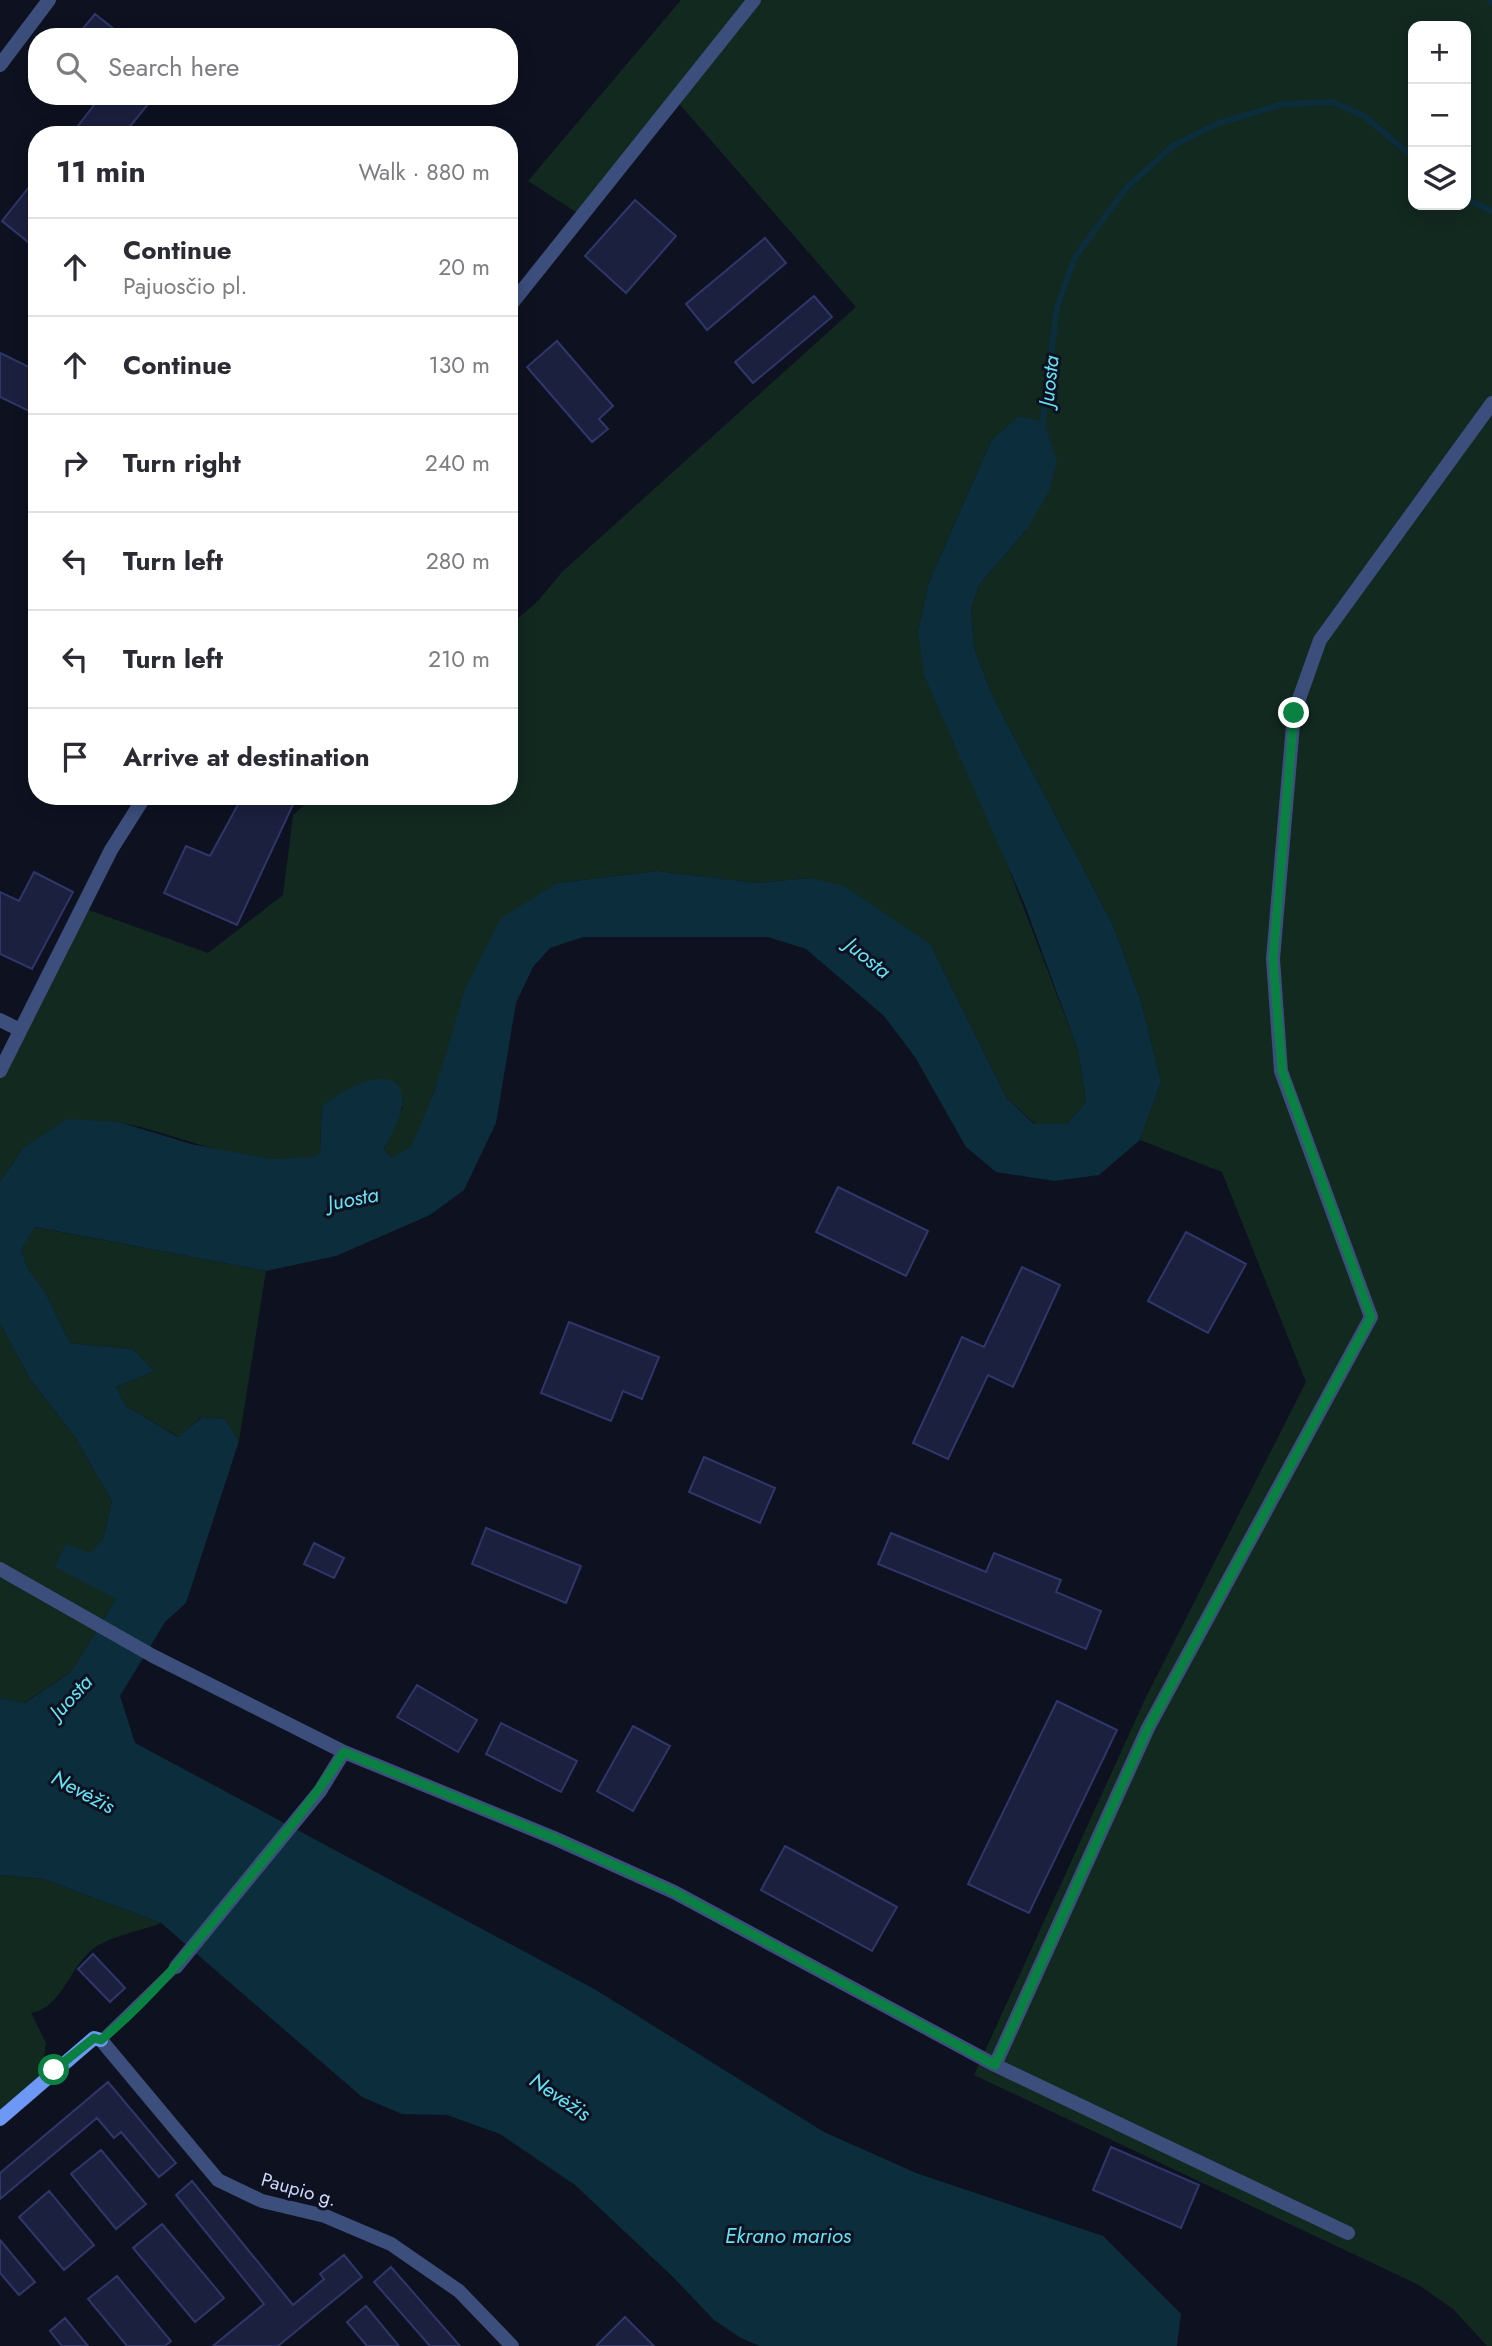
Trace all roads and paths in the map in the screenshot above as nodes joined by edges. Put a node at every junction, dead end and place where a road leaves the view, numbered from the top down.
1 (49, 0) edge
2 (754, 0) edge
3 (0, 65) edge
4 (518, 296) edge
5 (1492, 403) edge
6 (139, 805) edge
7 (0, 1020) edge
8 (20, 1030) junction
9 (0, 1071) edge
10 (0, 1569) edge
11 (344, 1752) junction
12 (176, 1967) joint
13 (101, 2040) junction
14 (995, 2065) junction
15 (0, 2119) edge
16 (1348, 2233) dead end
17 (512, 2346) edge

1 - 3 street
2 - 4 street
5 - 14 street
6 - 8 street
7 - 8 street
8 - 9 street
10 - 11 street
11 - 12 street
11 - 14 street
12 - 13 lane
13 - 15 main road
13 - 17 street, Paupio g.
14 - 16 street

